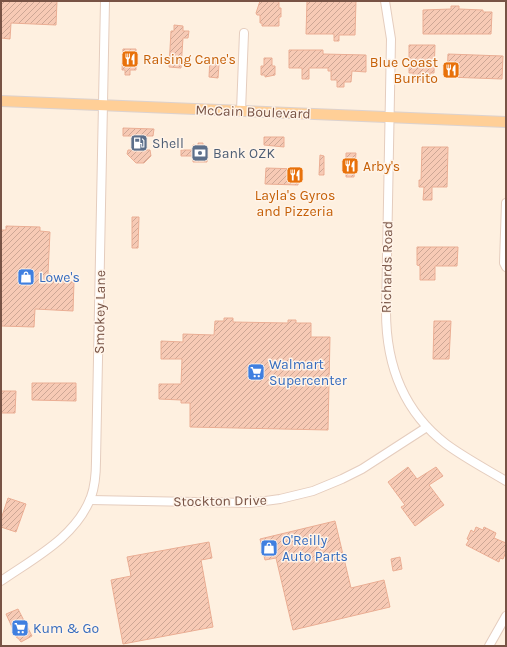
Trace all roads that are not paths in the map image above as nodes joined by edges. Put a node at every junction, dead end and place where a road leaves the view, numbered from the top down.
1 (105, 1) edge
2 (385, 1) edge
3 (244, 33) dead end
4 (1, 101) edge
5 (104, 106) junction
6 (240, 111) junction
7 (390, 117) junction
8 (506, 122) edge
9 (506, 203) edge
10 (506, 267) edge
11 (427, 427) junction
12 (506, 481) edge
13 (90, 500) junction
14 (1, 581) edge
15 (506, 616) edge
16 (489, 646) edge

1 - 5 street, Smokey Lane
2 - 7 street, Richards Road
3 - 6 street
4 - 5 main road, McCain Boulevard
5 - 6 main road, McCain Boulevard
5 - 13 street, Smokey Lane
6 - 7 main road, McCain Boulevard
7 - 8 main road, McCain Boulevard
7 - 11 street, Richards Road
9 - 10 street
11 - 12 street, Richards Road
11 - 13 street, Stockton Drive
13 - 14 street, Smokey Lane
15 - 16 street

